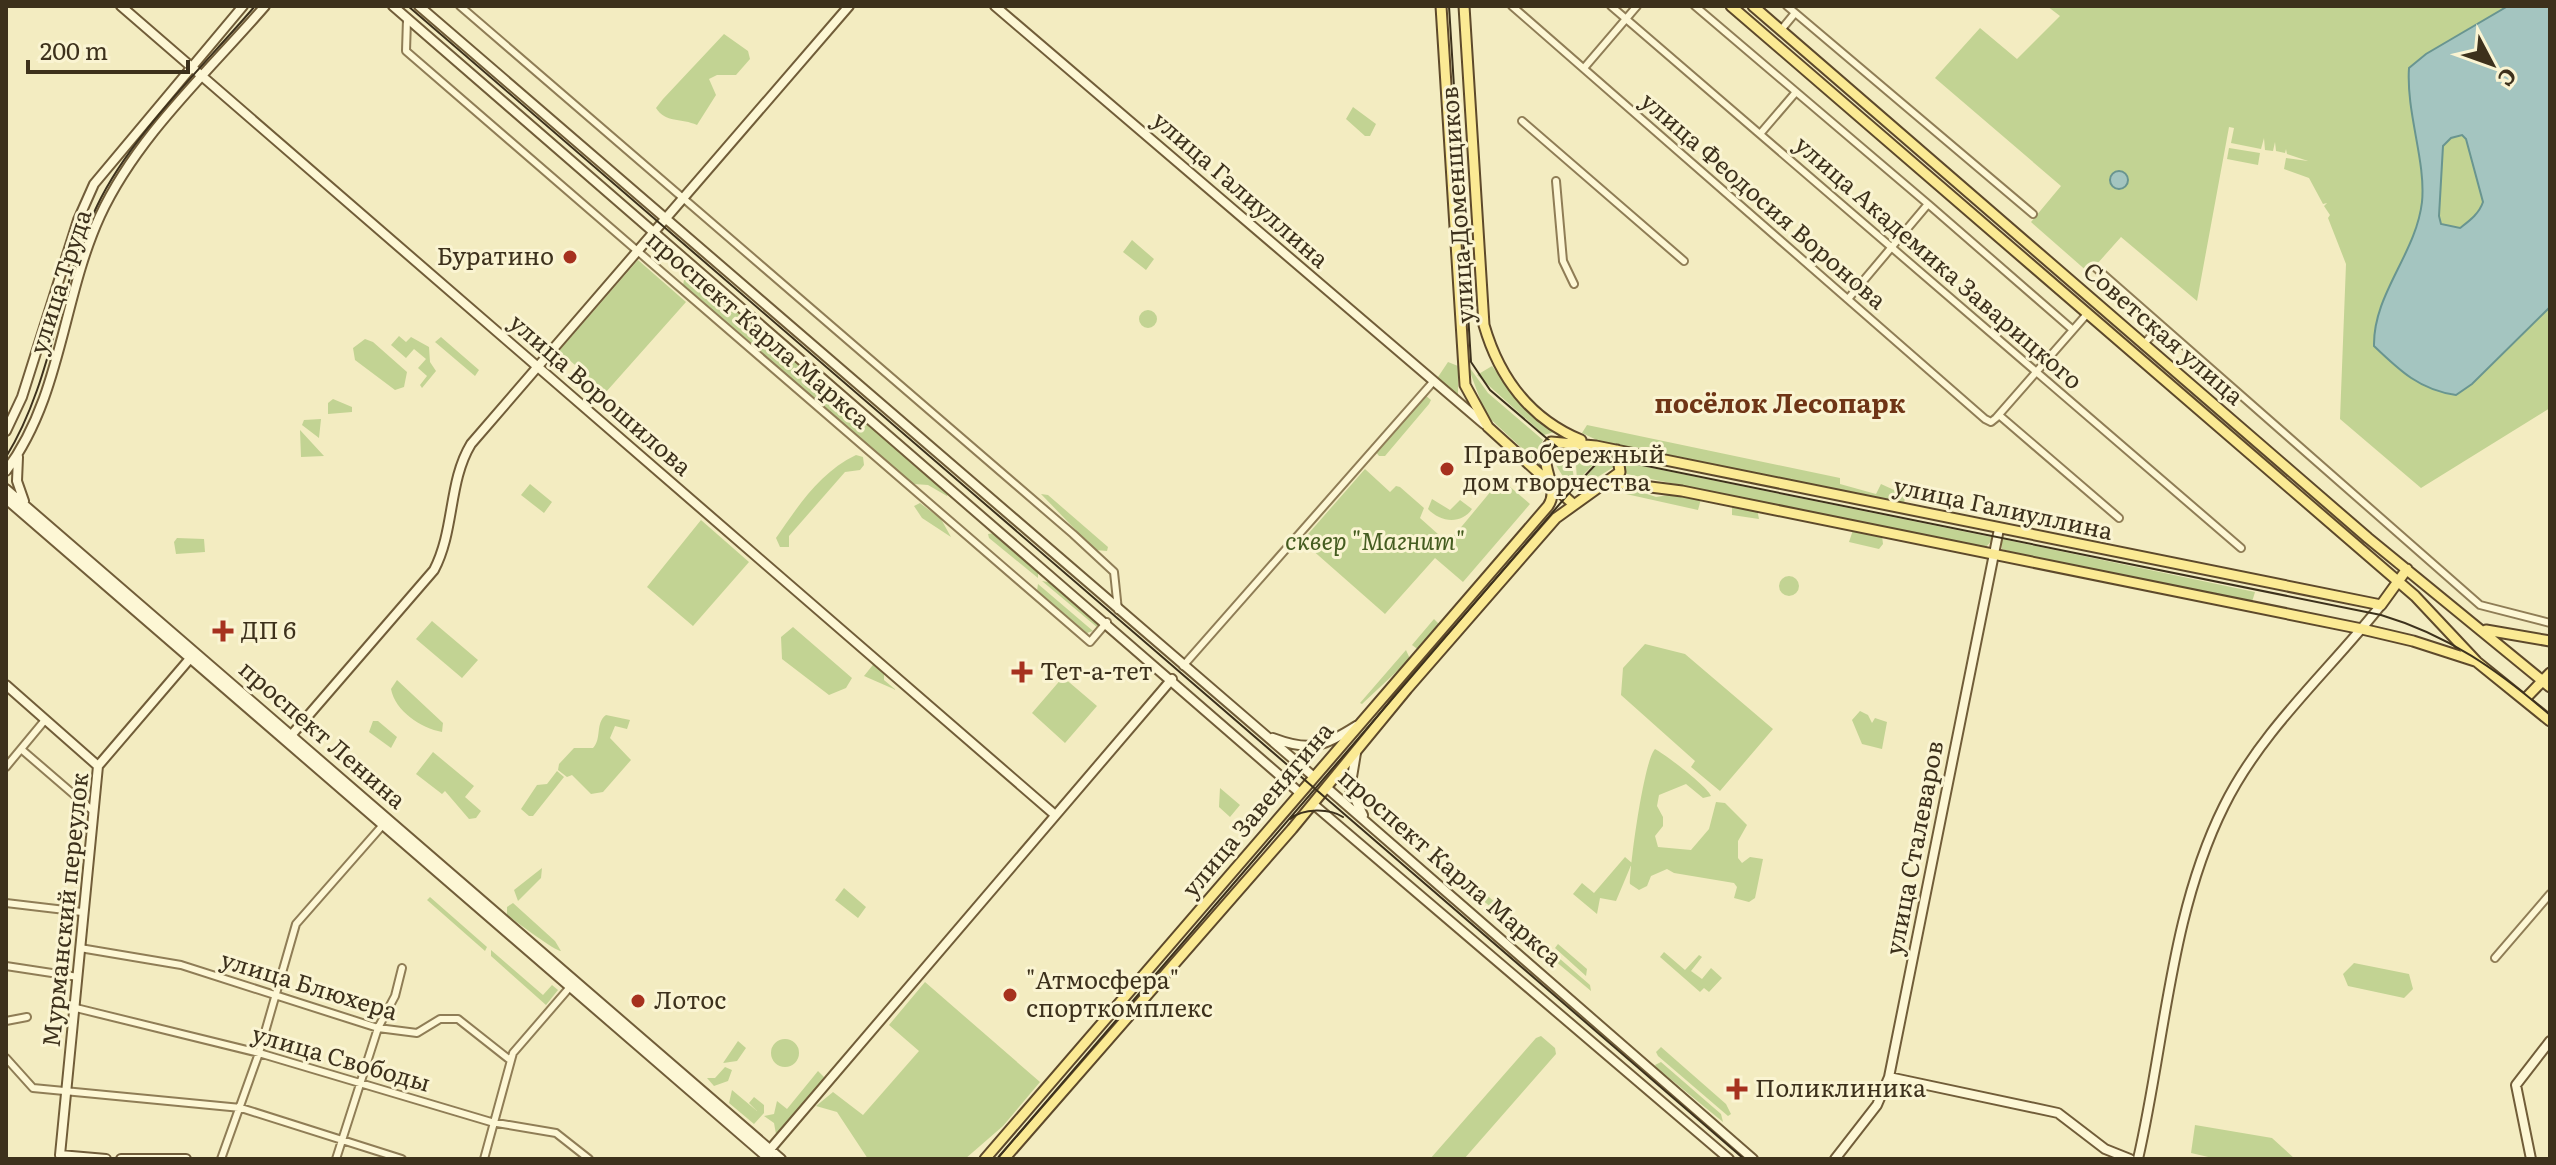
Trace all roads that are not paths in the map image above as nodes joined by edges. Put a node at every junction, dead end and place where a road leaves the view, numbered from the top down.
1 (121, 6) edge
2 (243, 6) edge
3 (265, 6) edge
4 (393, 6) edge
5 (419, 6) edge
6 (460, 6) edge
7 (849, 6) edge
8 (995, 6) edge
9 (1441, 6) edge
10 (1464, 6) edge
11 (1512, 6) edge
12 (1611, 6) edge
13 (1637, 6) edge
14 (1695, 6) edge
15 (1731, 6) edge
16 (1753, 6) edge
17 (1787, 6) edge
18 (1795, 13) junction
19 (407, 19) junction
20 (1626, 19) junction
21 (1781, 30) junction
22 (191, 67) junction
23 (1584, 68) junction
24 (204, 76) junction
25 (1796, 92) junction
26 (1866, 103) junction
27 (1856, 114) junction
28 (1522, 121) dead end
29 (1760, 134) junction
30 (1556, 181) dead end
31 (682, 197) junction
32 (1928, 204) junction
33 (2033, 214) dead end
34 (664, 219) junction
35 (653, 232) junction
36 (1893, 247) junction
37 (637, 252) junction
38 (1684, 261) dead end
39 (2096, 268) dead end
40 (1574, 284) dead end
41 (1848, 299) junction
42 (2087, 314) junction
43 (2161, 325) junction
44 (2073, 330) junction
45 (2143, 345) junction
46 (2133, 356) junction
47 (537, 367) junction
48 (2037, 371) junction
49 (1433, 382) junction
50 (1468, 393) junction
51 (1459, 403) junction
52 (1999, 415) junction
53 (1488, 427) junction
54 (6, 431) edge
55 (1596, 446) junction
56 (1617, 450) junction
57 (18, 454) junction
58 (6, 471) edge
59 (1550, 484) junction
60 (1598, 487) junction
61 (6, 489) edge
62 (6, 499) edge
63 (1572, 503) junction
64 (6, 508) edge
65 (27, 512) junction
66 (2119, 518) dead end
67 (1999, 529) junction
68 (2241, 548) dead end
69 (1993, 555) junction
70 (2407, 569) junction
71 (2397, 582) junction
72 (2381, 605) junction
73 (1118, 610) junction
74 (1107, 622) junction
75 (2550, 623) edge
76 (2362, 629) junction
77 (2484, 629) junction
78 (2550, 641) edge
79 (193, 655) junction
80 (2477, 662) junction
81 (1183, 666) junction
82 (1172, 679) junction
83 (2548, 680) edge
84 (6, 685) edge
85 (2525, 699) junction
86 (45, 720) junction
87 (2550, 721) edge
88 (1357, 725) junction
89 (1265, 735) junction
90 (288, 739) junction
91 (21, 749) junction
92 (1357, 750) junction
93 (98, 766) junction
94 (6, 767) edge
95 (1314, 777) junction
96 (1327, 788) junction
97 (1300, 793) junction
98 (1313, 804) junction
99 (93, 811) junction
100 (1054, 814) junction
101 (382, 826) junction
102 (1370, 826) junction
103 (2550, 894) edge
104 (6, 903) edge
105 (82, 912) junction
106 (80, 948) junction
107 (2495, 958) dead end
108 (6, 966) edge
109 (402, 968) dead end
110 (78, 977) junction
111 (573, 984) junction
112 (274, 995) junction
113 (76, 1008) junction
114 (27, 1017) dead end
115 (6, 1021) edge
116 (378, 1028) junction
117 (2550, 1041) edge
118 (259, 1053) junction
119 (6, 1058) edge
120 (510, 1060) junction
121 (1889, 1077) junction
122 (362, 1084) junction
123 (67, 1091) junction
124 (241, 1108) junction
125 (491, 1122) junction
126 (341, 1141) junction
127 (768, 1154) edge
128 (60, 1157) edge
129 (106, 1159) edge
130 (121, 1159) edge
131 (186, 1159) edge
132 (221, 1159) edge
133 (336, 1159) edge
134 (402, 1159) edge
135 (484, 1159) edge
136 (589, 1159) edge
137 (781, 1159) edge
138 (985, 1159) edge
139 (1004, 1159) edge
140 (1729, 1159) edge
141 (1753, 1159) edge
142 (1835, 1159) edge
143 (2130, 1159) edge
144 (2138, 1159) edge
145 (2531, 1159) edge

1 - 22 main road, улица Ворошилова
2 - 22 main road, улица Труда
3 - 24 main road, улица Труда
4 - 19 main road, проспект Карла Маркса
5 - 34 main road, проспект Карла Маркса
6 - 31 street, проспект Карла Маркса
7 - 31 main road
8 - 49 main road, улица Галиуллина
9 - 50 main road, улица Доменщиков
10 - 55 main road, улица Доменщиков
11 - 23 street, улица Феодосия Воронова
12 - 20 street, улица Академика Заварицкого
13 - 20 street
14 - 25 street
15 - 27 main road, Советская улица
16 - 21 main road, Советская улица
17 - 18 street
18 - 21 street
18 - 33 street
19 - 35 main road, проспект Карла Маркса
19 - 37 street, проспект Карла Маркса
20 - 23 street
20 - 29 street, улица Академика Заварицкого
21 - 26 main road, Советская улица
22 - 24 main road, улица Ворошилова
22 - 54 main road, улица Труда
23 - 41 street, улица Феодосия Воронова
24 - 47 main road, улица Ворошилова
24 - 57 main road, улица Труда
25 - 29 street
25 - 32 street
26 - 27 main road
26 - 45 main road, Советская улица
27 - 42 main road, Советская улица
28 - 38 street
29 - 36 street, улица Академика Заварицкого
30 - 40 street
31 - 34 main road
31 - 73 street, проспект Карла Маркса
32 - 36 street
32 - 44 street
34 - 35 main road
34 - 73 main road, проспект Карла Маркса
35 - 37 main road
35 - 74 main road, проспект Карла Маркса
36 - 41 street
36 - 48 street, улица Академика Заварицкого
37 - 47 main road
37 - 74 street, проспект Карла Маркса
39 - 43 street
41 - 52 street, улица Феодосия Воронова
42 - 44 street
42 - 46 main road, Советская улица
43 - 45 street
43 - 75 street
44 - 48 street
45 - 46 main road
45 - 70 main road, Советская улица
46 - 71 main road, Советская улица
47 - 90 main road
47 - 100 main road, улица Ворошилова
48 - 52 street
48 - 68 street, улица Академика Заварицкого
49 - 51 main road, улица Галиуллина
49 - 81 street
50 - 51 main road
50 - 53 main road, улица Доменщиков
51 - 53 main road, улица Галиуллина
52 - 66 street
53 - 59 main road, улица Галиуллина
55 - 56 main road, улица Галиуллина
55 - 59 main road, улица Галиуллина
56 - 60 main road, улица Галиуллина
56 - 67 main road, улица Галиуллина
57 - 58 main road, улица Труда
57 - 65 main road
59 - 63 main road, улица Галиуллина
59 - 88 main road, улица Завенягина
60 - 63 main road, улица Галиуллина
60 - 69 main road, улица Галиуллина
61 - 65 main road, проспект Ленина
62 - 65 main road, проспект Ленина
63 - 92 main road, улица Завенягина
64 - 65 main road
65 - 79 main road, проспект Ленина
67 - 69 main road, улица Сталеваров
67 - 72 main road, улица Галиуллина
69 - 76 main road, улица Галиуллина
69 - 121 main road, улица Сталеваров
70 - 71 main road
70 - 77 main road, Советская улица
71 - 72 main road
71 - 80 main road, Советская улица
72 - 76 main road
73 - 81 main road, проспект Карла Маркса
74 - 82 main road, проспект Карла Маркса
76 - 80 main road, Советская улица
76 - 144 main road
77 - 78 main road
77 - 83 main road, Советская улица
79 - 90 main road, проспект Ленина
79 - 93 main road, Мурманский переулок
80 - 85 main road, Советская улица
81 - 89 main road, проспект Карла Маркса
82 - 97 main road, проспект Карла Маркса
82 - 100 main road
83 - 85 main road
84 - 86 main road
85 - 87 main road, Советская улица
86 - 91 street
86 - 93 main road
88 - 89 main road
88 - 95 main road, улица Завенягина
89 - 95 main road, проспект Карла Маркса
90 - 101 main road, проспект Ленина
90 - 111 main road, проспект Ленина
91 - 94 street
91 - 99 street
92 - 96 main road, улица Завенягина
92 - 102 main road
93 - 99 main road, Мурманский переулок
95 - 96 main road, проспект Карла Маркса
95 - 97 main road, улица Завенягина
96 - 98 main road, улица Завенягина
96 - 102 main road, проспект Карла Маркса
97 - 98 main road, проспект Карла Маркса
97 - 138 main road, улица Завенягина
98 - 139 main road, улица Завенягина
98 - 140 main road, проспект Карла Маркса
99 - 105 main road, Мурманский переулок
100 - 127 main road
101 - 111 main road, проспект Ленина
101 - 112 street
102 - 141 main road, проспект Карла Маркса
103 - 107 street
104 - 105 street
105 - 106 main road, Мурманский переулок
106 - 110 main road, Мурманский переулок
106 - 112 street, улица Блюхера
108 - 110 street
109 - 116 street
110 - 113 main road, Мурманский переулок
111 - 120 street
111 - 127 main road, проспект Ленина
112 - 116 street, улица Блюхера
112 - 118 street
113 - 118 street, улица Свободы
113 - 123 main road, Мурманский переулок
114 - 115 street
116 - 120 street, улица Блюхера
116 - 122 street
117 - 145 main road
118 - 122 street, улица Свободы
118 - 124 street
119 - 123 street
120 - 125 street
121 - 142 main road, улица Сталеваров
121 - 143 main road
122 - 125 street, улица Свободы
122 - 126 street
123 - 124 street
123 - 128 main road, Мурманский переулок
124 - 126 street
124 - 132 street
125 - 135 street
125 - 136 street, улица Свободы
126 - 133 street
126 - 134 street
127 - 137 main road, проспект Ленина
128 - 129 main road
130 - 131 main road

